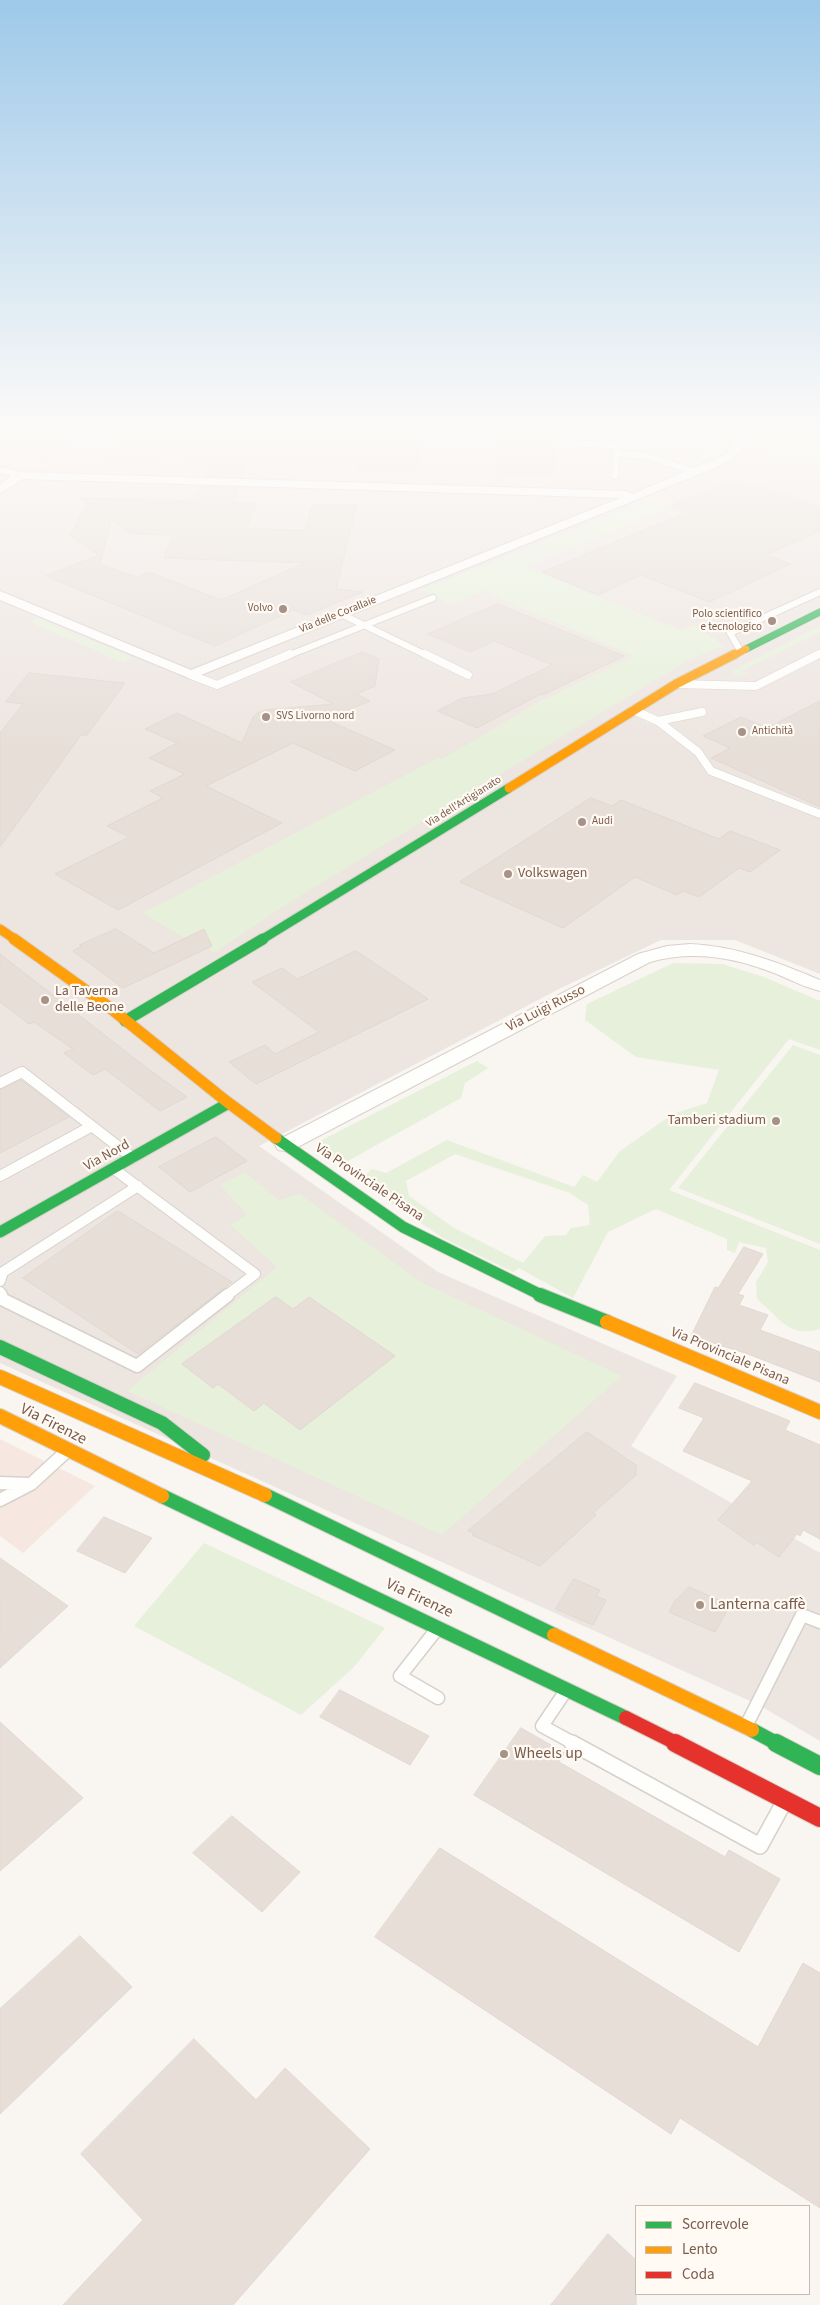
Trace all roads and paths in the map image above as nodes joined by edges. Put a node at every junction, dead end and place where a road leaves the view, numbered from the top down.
1 (533, 537) edge
2 (820, 592) edge
3 (0, 595) edge
4 (433, 598) dead end
5 (820, 612) edge
6 (341, 614) junction
7 (363, 624) junction
8 (740, 650) junction
9 (820, 654) edge
10 (191, 675) junction
11 (468, 675) dead end
12 (676, 684) junction
13 (633, 710) junction
14 (702, 712) dead end
15 (658, 721) junction
16 (820, 814) edge
17 (0, 929) edge
18 (820, 986) edge
19 (125, 1021) junction
20 (0, 1083) edge
21 (228, 1104) junction
22 (92, 1126) junction
23 (285, 1145) junction
24 (134, 1158) junction
25 (114, 1169) junction
26 (0, 1176) edge
27 (134, 1183) junction
28 (0, 1232) edge
29 (0, 1280) edge
30 (0, 1292) edge
31 (0, 1347) edge
32 (0, 1377) edge
33 (820, 1412) edge
34 (0, 1416) edge
35 (68, 1451) junction
36 (233, 1480) junction
37 (0, 1484) edge
38 (31, 1484) junction
39 (0, 1500) edge
40 (820, 1622) edge
41 (439, 1626) junction
42 (567, 1690) junction
43 (438, 1698) dead end
44 (746, 1726) junction
45 (820, 1766) edge
46 (786, 1799) junction
47 (820, 1818) edge

1 - 6 street, Via delle Corallaie
2 - 8 lane
3 - 10 street
4 - 7 lane
5 - 8 street, Via dell'Artigianato
6 - 7 lane
6 - 10 street, Via delle Corallaie
7 - 10 lane
7 - 11 lane
8 - 12 street, Via dell'Artigianato
9 - 12 lane
12 - 13 street, Via dell'Artigianato
13 - 15 lane
13 - 19 street, Via dell'Artigianato
14 - 15 lane
15 - 16 lane
17 - 19 street, Via Provinciale Pisana
18 - 23 street, Via Luigi Russo
19 - 21 street, Via Provinciale Pisana
20 - 22 lane
21 - 23 street, Via Provinciale Pisana
21 - 24 street, Via Nord
22 - 24 lane
22 - 26 lane
23 - 33 street, Via Provinciale Pisana
24 - 25 street, Via Nord
25 - 27 lane
25 - 28 street, Via Nord
27 - 29 lane
27 - 30 lane
31 - 36 street, Via Firenze
32 - 36 street, Via Firenze
34 - 35 street, Via Firenze
35 - 38 lane
35 - 41 street, Via Firenze
36 - 44 street, Via Firenze
37 - 38 lane
38 - 39 lane
40 - 44 lane
41 - 42 street, Via Firenze
41 - 43 lane
42 - 46 street, Via Firenze
42 - 46 lane
44 - 45 street, Via Firenze
46 - 47 street, Via Firenze

